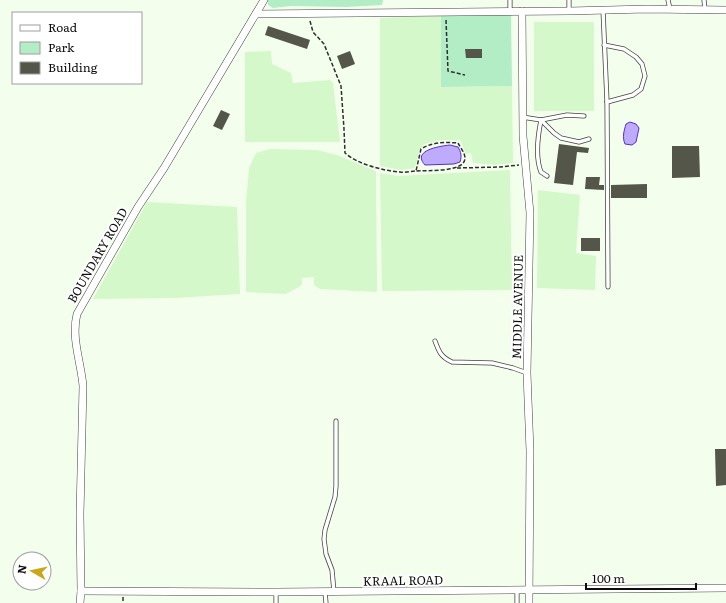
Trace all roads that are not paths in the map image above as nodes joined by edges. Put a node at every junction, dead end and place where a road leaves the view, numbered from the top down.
1 (264, 0) edge
2 (510, 0) edge
3 (569, 0) edge
4 (668, 0) edge
5 (704, 0) edge
6 (670, 9) junction
7 (603, 10) junction
8 (705, 10) junction
9 (726, 10) edge
10 (522, 11) junction
11 (569, 11) junction
12 (510, 12) junction
13 (256, 14) junction
14 (604, 45) junction
15 (607, 102) junction
16 (584, 116) dead end
17 (522, 117) junction
18 (541, 120) junction
19 (589, 139) dead end
20 (547, 176) dead end
21 (608, 287) dead end
22 (435, 341) dead end
23 (527, 373) junction
24 (336, 421) dead end
25 (726, 588) edge
26 (517, 590) junction
27 (530, 590) junction
28 (81, 591) junction
29 (276, 592) junction
30 (325, 592) junction
31 (334, 592) junction
32 (80, 603) edge
33 (276, 603) edge
34 (326, 603) edge
35 (517, 603) edge
36 (529, 603) edge

1 - 13 street, BOUNDARY ROAD
2 - 12 lane
3 - 11 lane
4 - 6 lane
5 - 8 lane
6 - 7 street
6 - 8 street
7 - 11 street
7 - 14 lane
8 - 9 street
10 - 11 street
10 - 12 street
10 - 17 street, MIDDLE AVENUE
12 - 13 street
13 - 28 street, BOUNDARY ROAD
14 - 15 lane
14 - 15 lane
15 - 21 lane
16 - 18 lane
17 - 18 lane
17 - 23 street, MIDDLE AVENUE
18 - 19 lane
18 - 20 lane
22 - 23 lane
23 - 27 street, MIDDLE AVENUE
24 - 31 lane
25 - 27 street, KRAAL ROAD
26 - 27 street, KRAAL ROAD
26 - 31 street, KRAAL ROAD
26 - 35 lane
27 - 36 street, MIDDLE AVENUE
28 - 29 street, KRAAL ROAD
28 - 32 street, BOUNDARY ROAD
29 - 30 street, KRAAL ROAD
29 - 33 lane
30 - 31 street, KRAAL ROAD
30 - 34 lane

